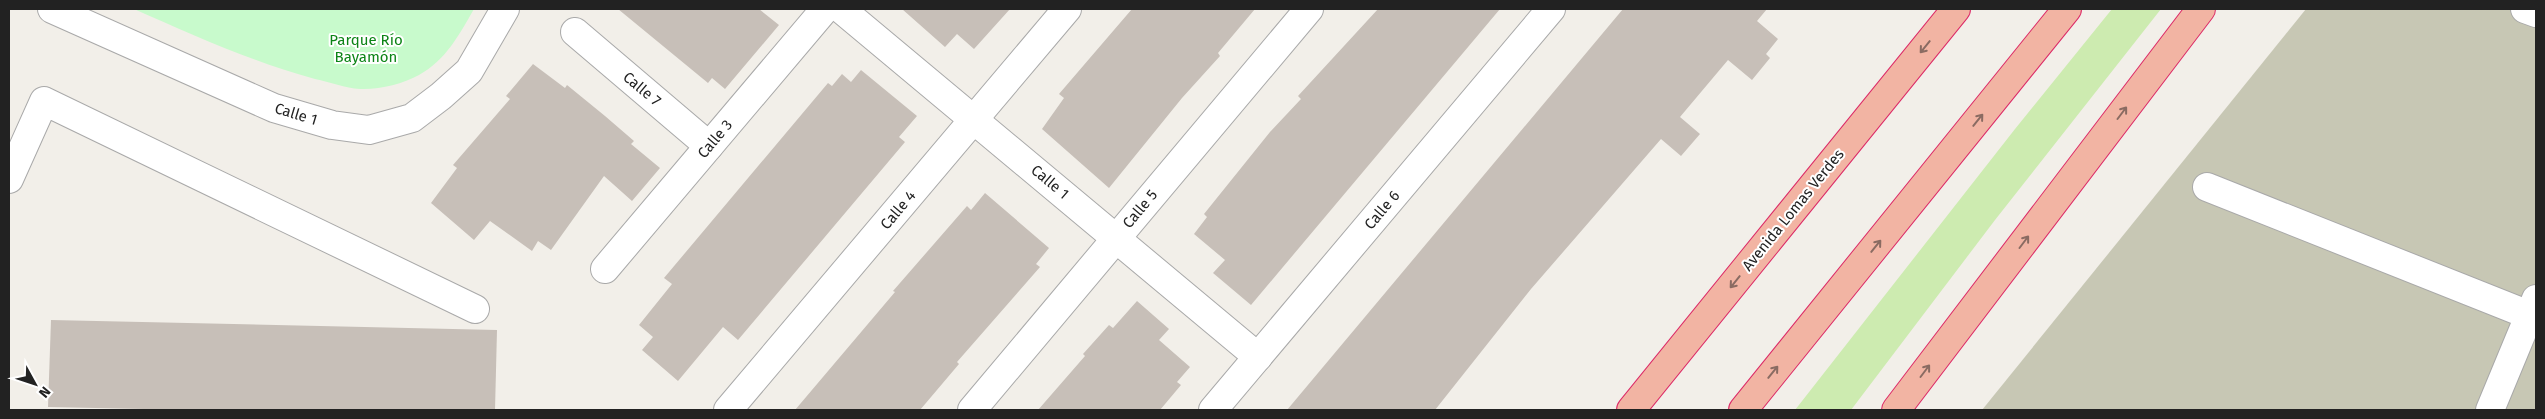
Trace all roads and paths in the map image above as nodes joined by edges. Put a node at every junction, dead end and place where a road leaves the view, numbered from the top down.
1 (52, 9) edge
2 (505, 9) edge
3 (825, 9) edge
4 (840, 9) edge
5 (1067, 9) edge
6 (1309, 9) edge
7 (1550, 9) edge
8 (1956, 9) edge
9 (2067, 9) edge
10 (2201, 9) edge
11 (2525, 9) edge
12 (2536, 13) edge
13 (575, 32) dead end
14 (974, 120) junction
15 (709, 146) junction
16 (9, 179) edge
17 (2206, 187) dead end
18 (1116, 238) junction
19 (605, 269) dead end
20 (2533, 306) edge
21 (475, 310) dead end
22 (1258, 357) junction
23 (728, 410) edge
24 (972, 410) edge
25 (1213, 410) edge
26 (1631, 410) edge
27 (1743, 410) edge
28 (1896, 410) edge
29 (2490, 410) edge

1 - 2 street, Calle 1
3 - 15 street, Calle 3
4 - 14 street, Calle 1
5 - 14 street, Calle 4
6 - 18 street, Calle 5
7 - 22 street, Calle 6
8 -> 26 highway, Avenida Lomas Verdes
27 -> 9 highway
28 -> 10 highway
11 - 12 street
13 - 15 street, Calle 7
14 - 18 street, Calle 1
14 - 23 street, Calle 4
15 - 19 street, Calle 3
16 - 21 street
17 - 20 street
18 - 22 street, Calle 1
18 - 24 street, Calle 5
20 - 29 street
22 - 25 street, Calle 6

